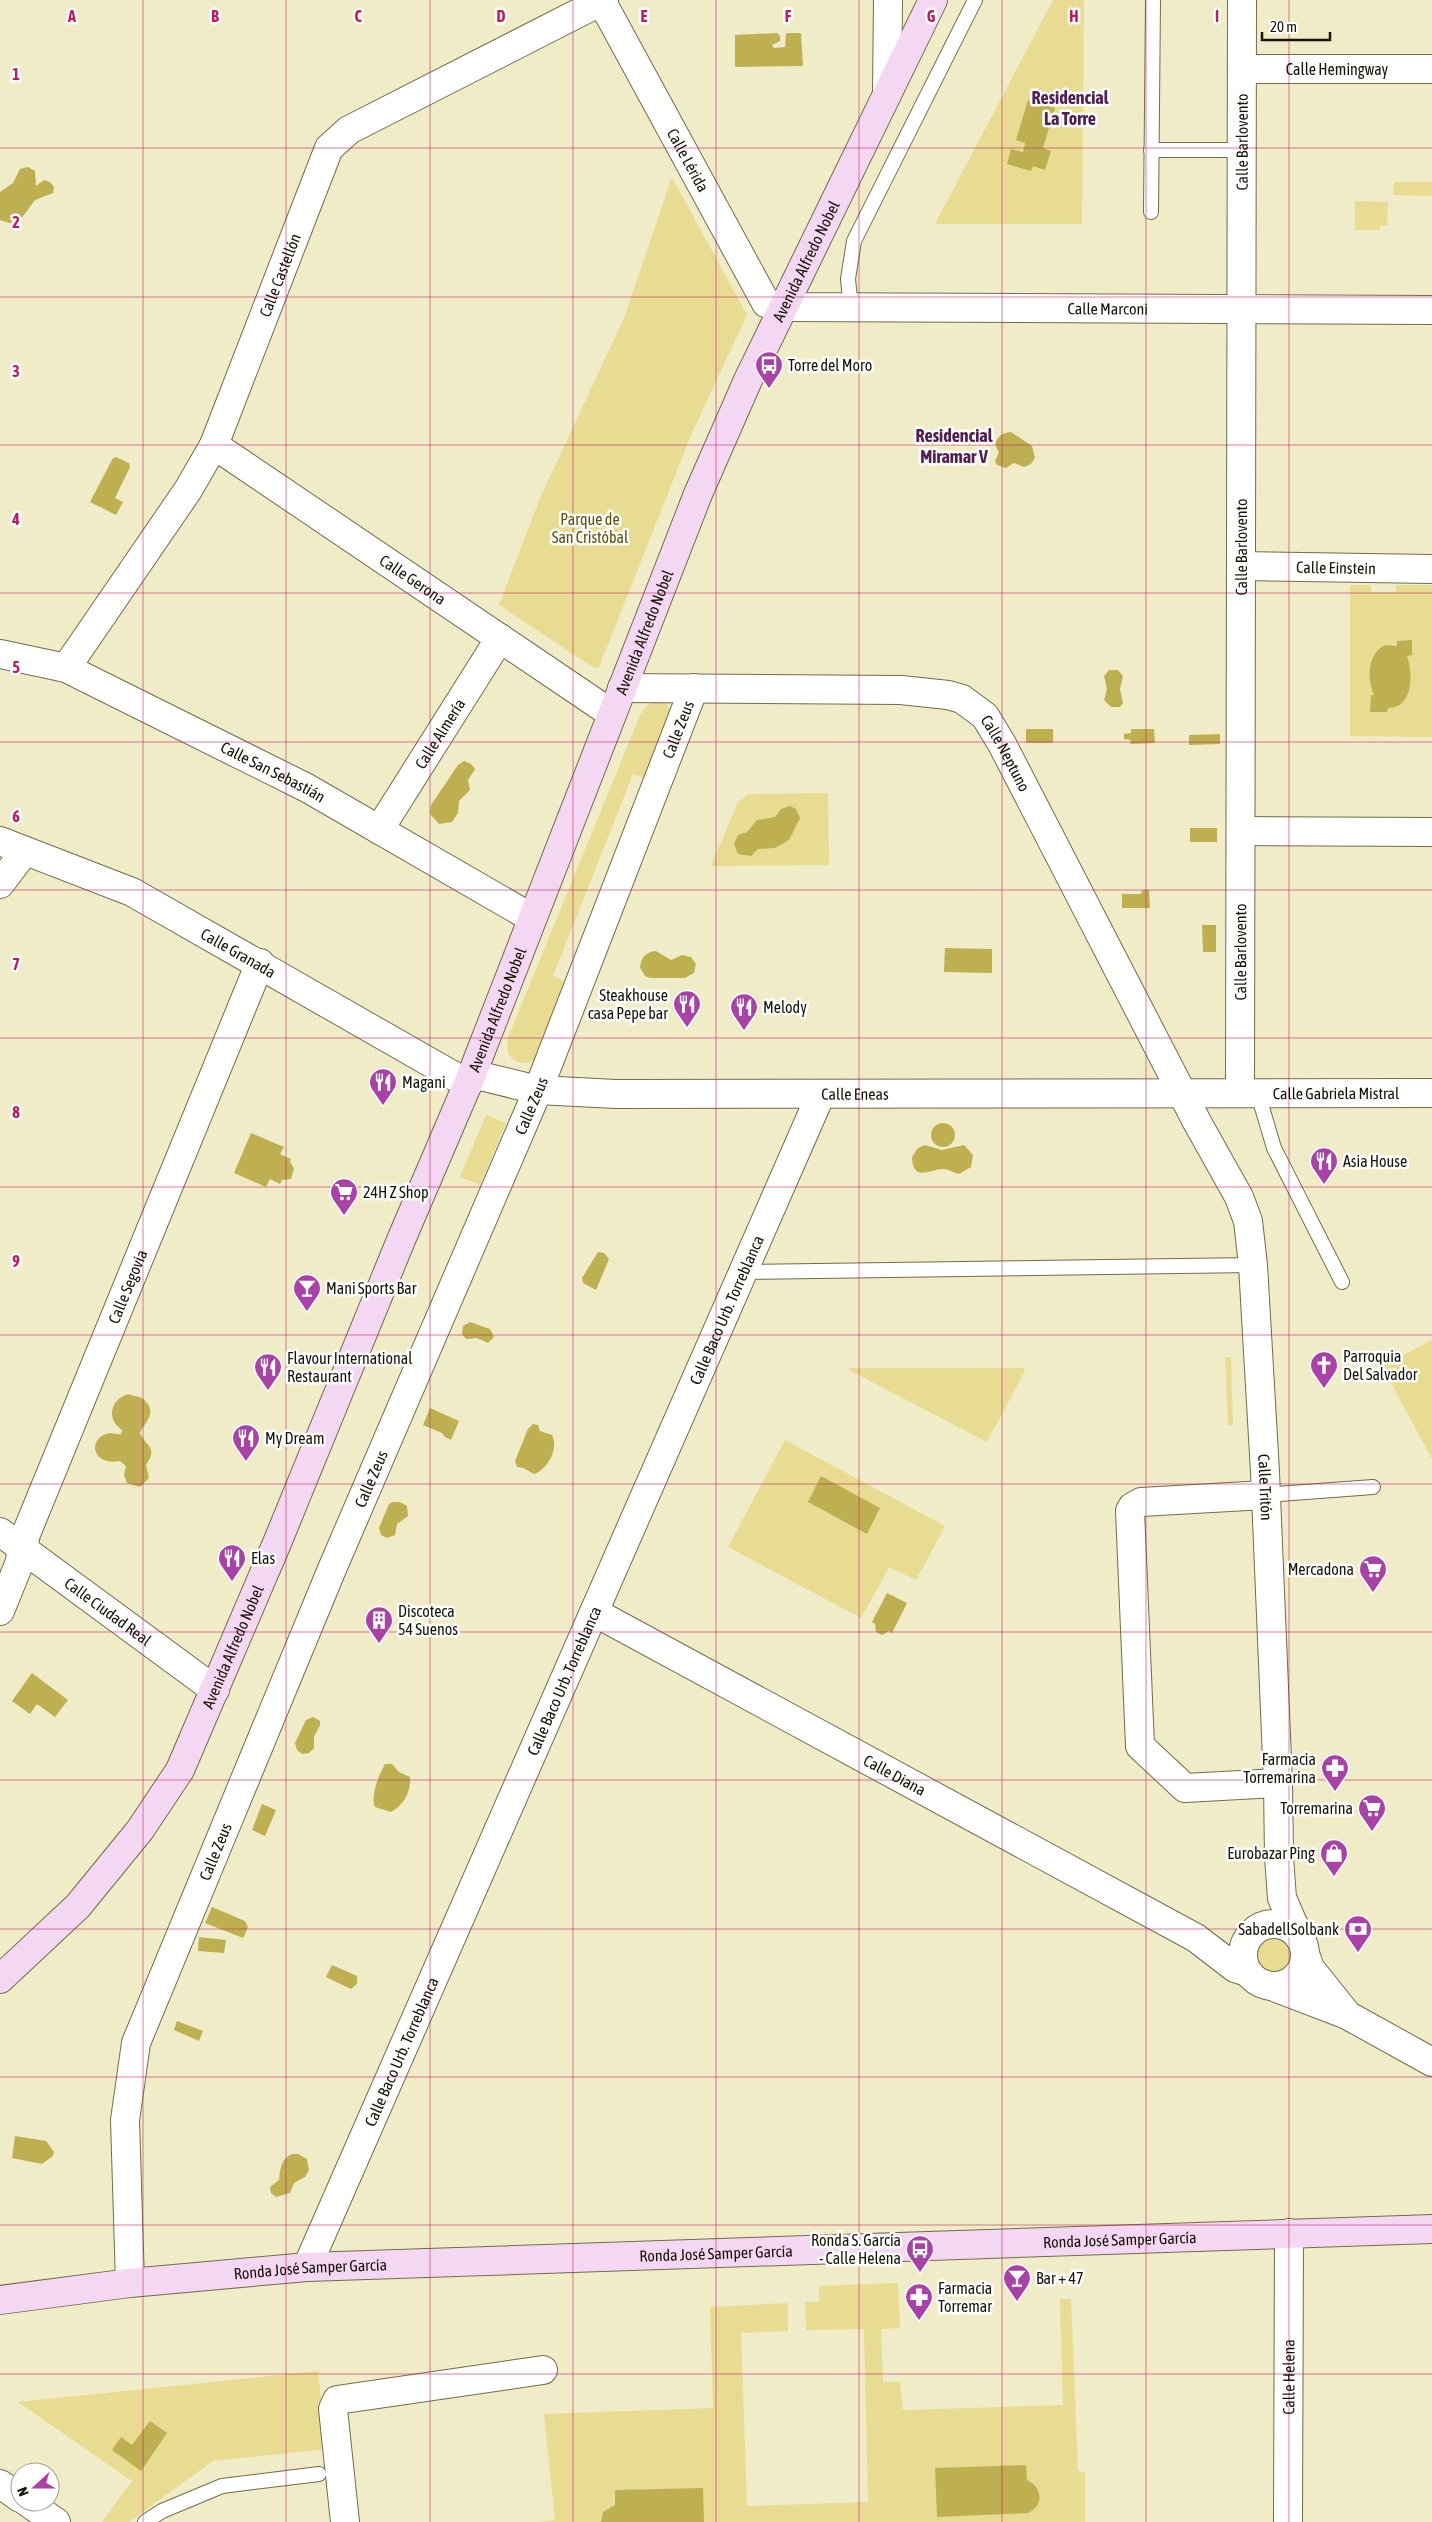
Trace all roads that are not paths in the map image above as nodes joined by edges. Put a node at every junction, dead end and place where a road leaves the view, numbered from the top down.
1 (888, 0) edge
2 (933, 0) edge
3 (976, 0) edge
4 (1153, 0) edge
5 (1242, 0) edge
6 (603, 1) edge
7 (1242, 69) junction
8 (1432, 69) edge
9 (887, 94) junction
10 (1151, 150) junction
11 (1242, 150) junction
12 (1151, 212) dead end
13 (783, 307) junction
14 (851, 308) junction
15 (1242, 309) junction
16 (1432, 310) edge
17 (214, 445) junction
18 (1241, 566) junction
19 (1432, 569) edge
20 (500, 638) junction
21 (0, 654) edge
22 (66, 668) junction
23 (622, 688) junction
24 (694, 688) junction
25 (612, 714) junction
26 (379, 830) junction
27 (1241, 831) junction
28 (1432, 832) edge
29 (0, 841) edge
30 (25, 851) junction
31 (0, 884) edge
32 (532, 918) junction
33 (260, 963) junction
34 (470, 1079) junction
35 (538, 1090) junction
36 (1432, 1093) edge
37 (821, 1094) junction
38 (1183, 1094) junction
39 (1249, 1094) junction
40 (1253, 1265) junction
41 (743, 1272) junction
42 (1342, 1282) dead end
43 (1374, 1487) dead end
44 (1265, 1495) junction
45 (0, 1532) edge
46 (23, 1547) junction
47 (0, 1611) edge
48 (594, 1612) junction
49 (215, 1690) junction
50 (1278, 1783) junction
51 (1282, 1898) junction
52 (1258, 1929) junction
53 (1196, 1938) junction
54 (1302, 1946) junction
55 (1247, 1972) junction
56 (0, 1979) edge
57 (1274, 1987) junction
58 (1347, 2015) junction
59 (1432, 2062) edge
60 (1432, 2229) edge
61 (1289, 2233) junction
62 (306, 2267) junction
63 (130, 2283) junction
64 (0, 2300) edge
65 (543, 2370) dead end
66 (319, 2474) dead end
67 (41, 2512) edge
68 (56, 2522) edge
69 (145, 2522) edge
70 (345, 2522) edge
71 (1288, 2522) edge

1 - 9 street
2 - 9 main road, Avenida Alfredo Nobel
3 - 14 lane
4 - 10 lane
5 - 7 street, Calle Barlovento
6 - 13 street, Calle Lérida
6 - 17 street, Calle Castellón
7 - 8 street, Calle Hemingway
7 - 11 street, Calle Barlovento
9 - 13 main road, Avenida Alfredo Nobel
10 - 11 lane
10 - 12 lane
11 - 15 street, Calle Barlovento
13 - 14 street, Calle Marconi
13 - 23 main road, Avenida Alfredo Nobel
14 - 15 street, Calle Marconi
15 - 16 street, Calle Marconi
15 - 18 street, Calle Barlovento
17 - 20 street, Calle Gerona
17 - 22 street, Calle Castellón
18 - 19 street, Calle Einstein
18 - 27 street, Calle Barlovento
20 - 25 street, Calle Gerona
20 - 26 street, Calle Almería
21 - 22 street, Calle San Sebastián
22 - 26 street, Calle San Sebastián
23 - 24 street, Calle Neptuno
23 - 25 main road, Avenida Alfredo Nobel
24 - 35 street, Calle Zeus
24 - 38 street, Calle Neptuno
25 - 32 main road, Avenida Alfredo Nobel
26 - 32 street, Calle San Sebastián
27 - 28 street
27 - 39 street, Calle Barlovento
29 - 30 street, Calle Granada
30 - 31 street
30 - 33 street, Calle Granada
32 - 34 main road, Avenida Alfredo Nobel
33 - 34 street, Calle Granada
33 - 46 street, Calle Segovia
34 - 35 street, Calle Eneas
34 - 49 main road, Avenida Alfredo Nobel
35 - 37 street, Calle Eneas
35 - 63 street, Calle Zeus
36 - 39 street, Calle Gabriela Mistral
37 - 38 street, Calle Eneas
37 - 41 street, Calle Baco Urb. Torreblanca
38 - 39 street, Calle Eneas
38 - 40 street, Calle Tritón
39 - 42 lane
40 - 41 lane
40 - 44 street, Calle Tritón
41 - 48 street, Calle Baco Urb. Torreblanca
43 - 44 lane
44 - 50 street, Calle Tritón
44 - 50 street
45 - 46 street, Calle Ciudad Real
46 - 47 street, Calle Segovia
46 - 49 street, Calle Ciudad Real
48 - 53 street, Calle Diana
48 - 62 street, Calle Baco Urb. Torreblanca
49 - 56 main road, Avenida Alfredo Nobel
50 - 51 street, Calle Tritón
51 - 52 street
51 - 54 street, Calle Tritón
52 - 53 street
52 - 54 street
52 - 55 street
53 - 55 street, Calle Diana
54 - 57 street
54 - 58 street
55 - 57 street
57 - 58 street
58 - 59 street
60 - 61 main road, Ronda José Samper García
61 - 62 main road, Ronda José Samper García
61 - 71 street, Calle Helena
62 - 63 main road, Ronda José Samper García
63 - 64 main road, Ronda José Samper García
65 - 70 street
66 - 69 lane
67 - 68 street

